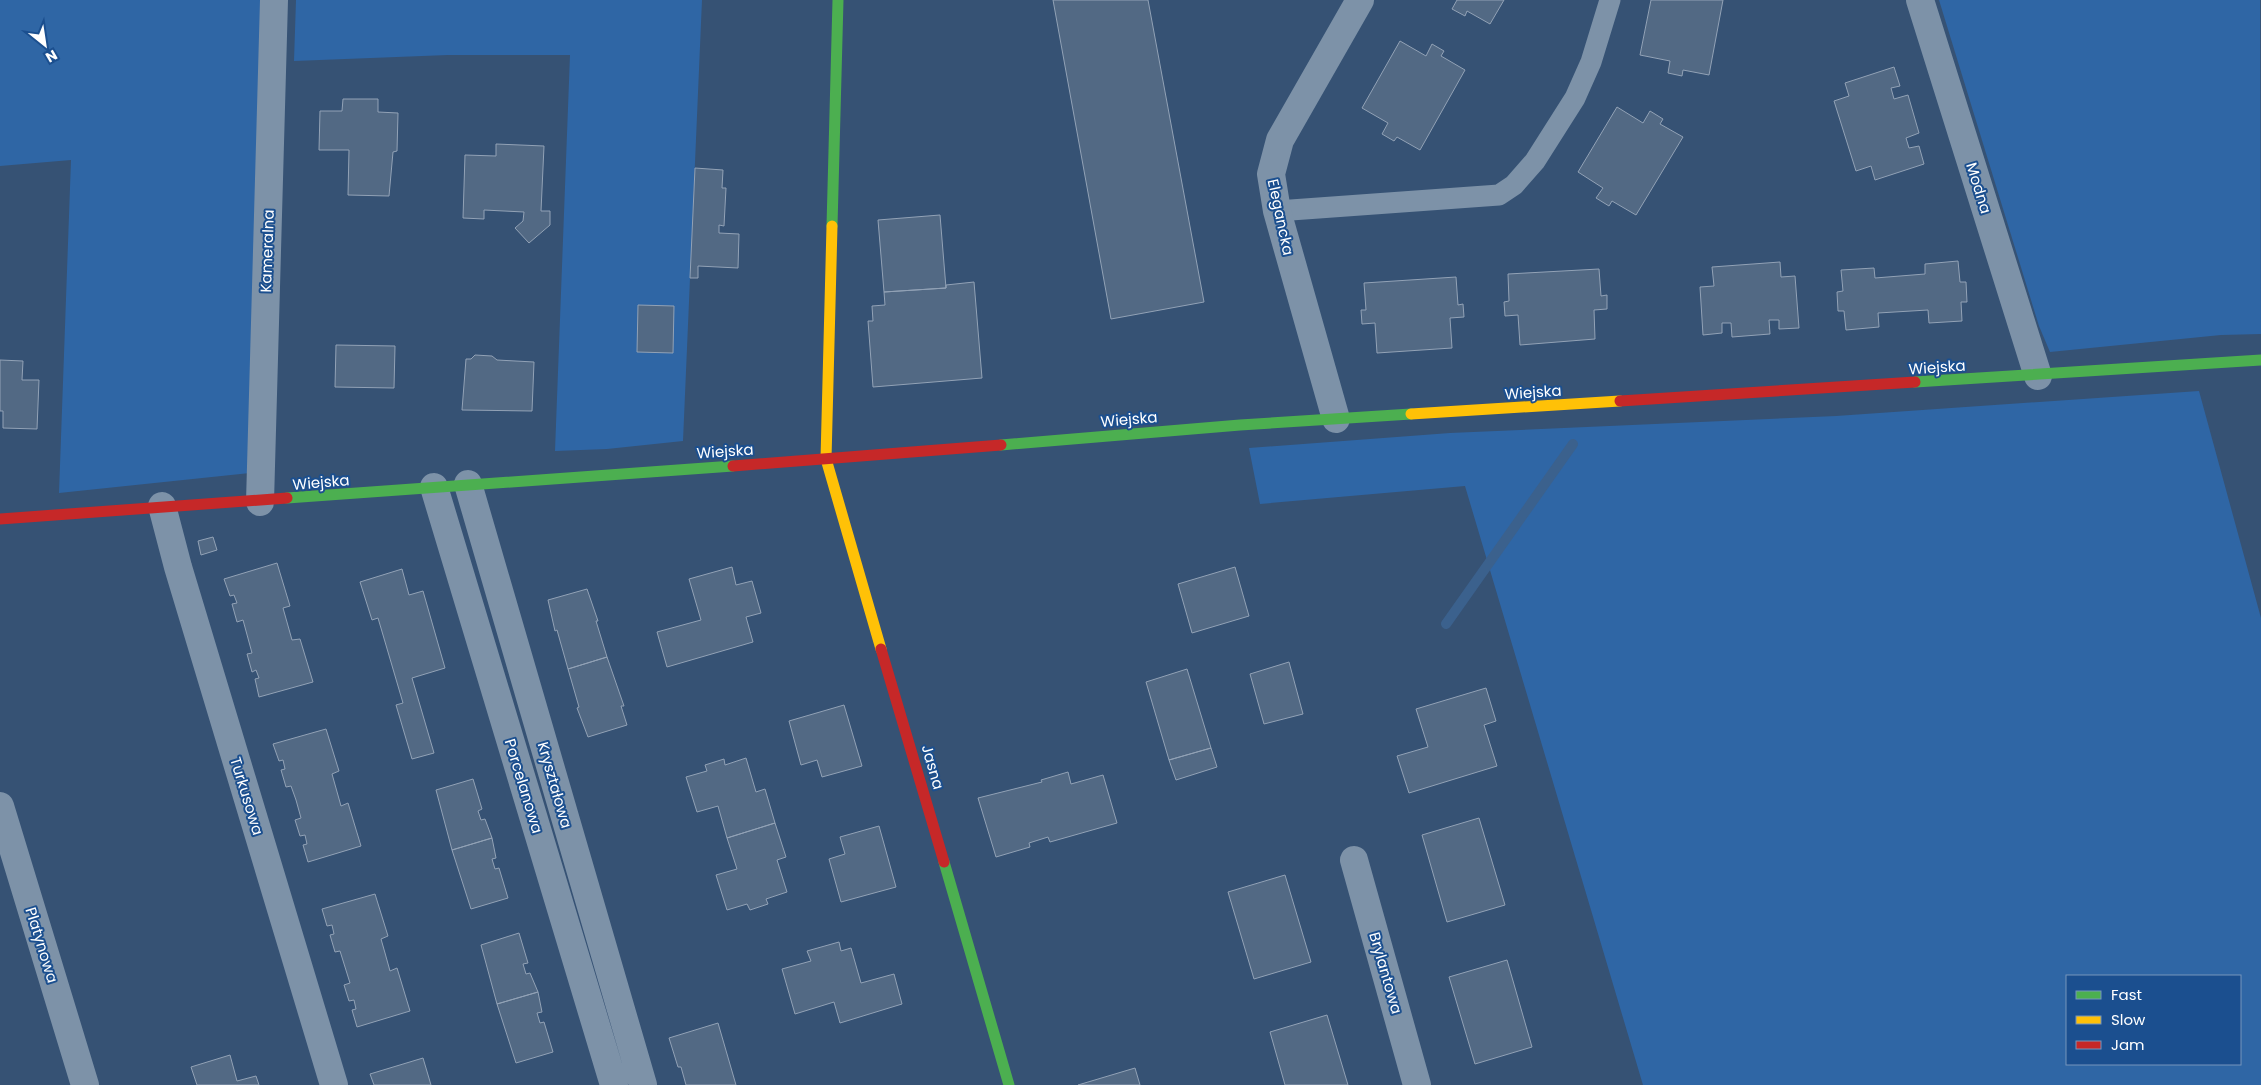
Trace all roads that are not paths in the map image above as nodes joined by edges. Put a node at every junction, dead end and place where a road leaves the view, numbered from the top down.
1 (274, 0) edge
2 (838, 0) edge
3 (1360, 0) edge
4 (1610, 0) edge
5 (1920, 0) edge
6 (1277, 211) junction
7 (2261, 360) edge
8 (2038, 376) junction
9 (1336, 419) junction
10 (826, 459) junction
11 (468, 484) junction
12 (434, 487) junction
13 (260, 502) junction
14 (162, 506) junction
15 (0, 519) edge
16 (0, 806) edge
17 (1354, 860) dead end
18 (85, 1085) edge
19 (334, 1085) edge
20 (614, 1085) edge
21 (643, 1085) edge
22 (1009, 1085) edge
23 (1418, 1085) edge

1 - 13 street, Kameralna
2 - 10 street, Jasna
3 - 6 street, Elegancka
4 - 6 lane
5 - 8 street, Modna
6 - 9 street, Elegancka
7 - 8 street, Wiejska
8 - 9 street, Wiejska
9 - 10 street, Wiejska
10 - 11 street, Wiejska
10 - 22 street, Jasna
11 - 12 street, Wiejska
11 - 21 street, Kryształowa
12 - 13 street, Wiejska
12 - 20 street, Porcelanowa
13 - 14 street, Wiejska
14 - 15 street, Wiejska
14 - 19 street, Turkusowa
16 - 18 street, Platynowa
17 - 23 street, Brylantowa

